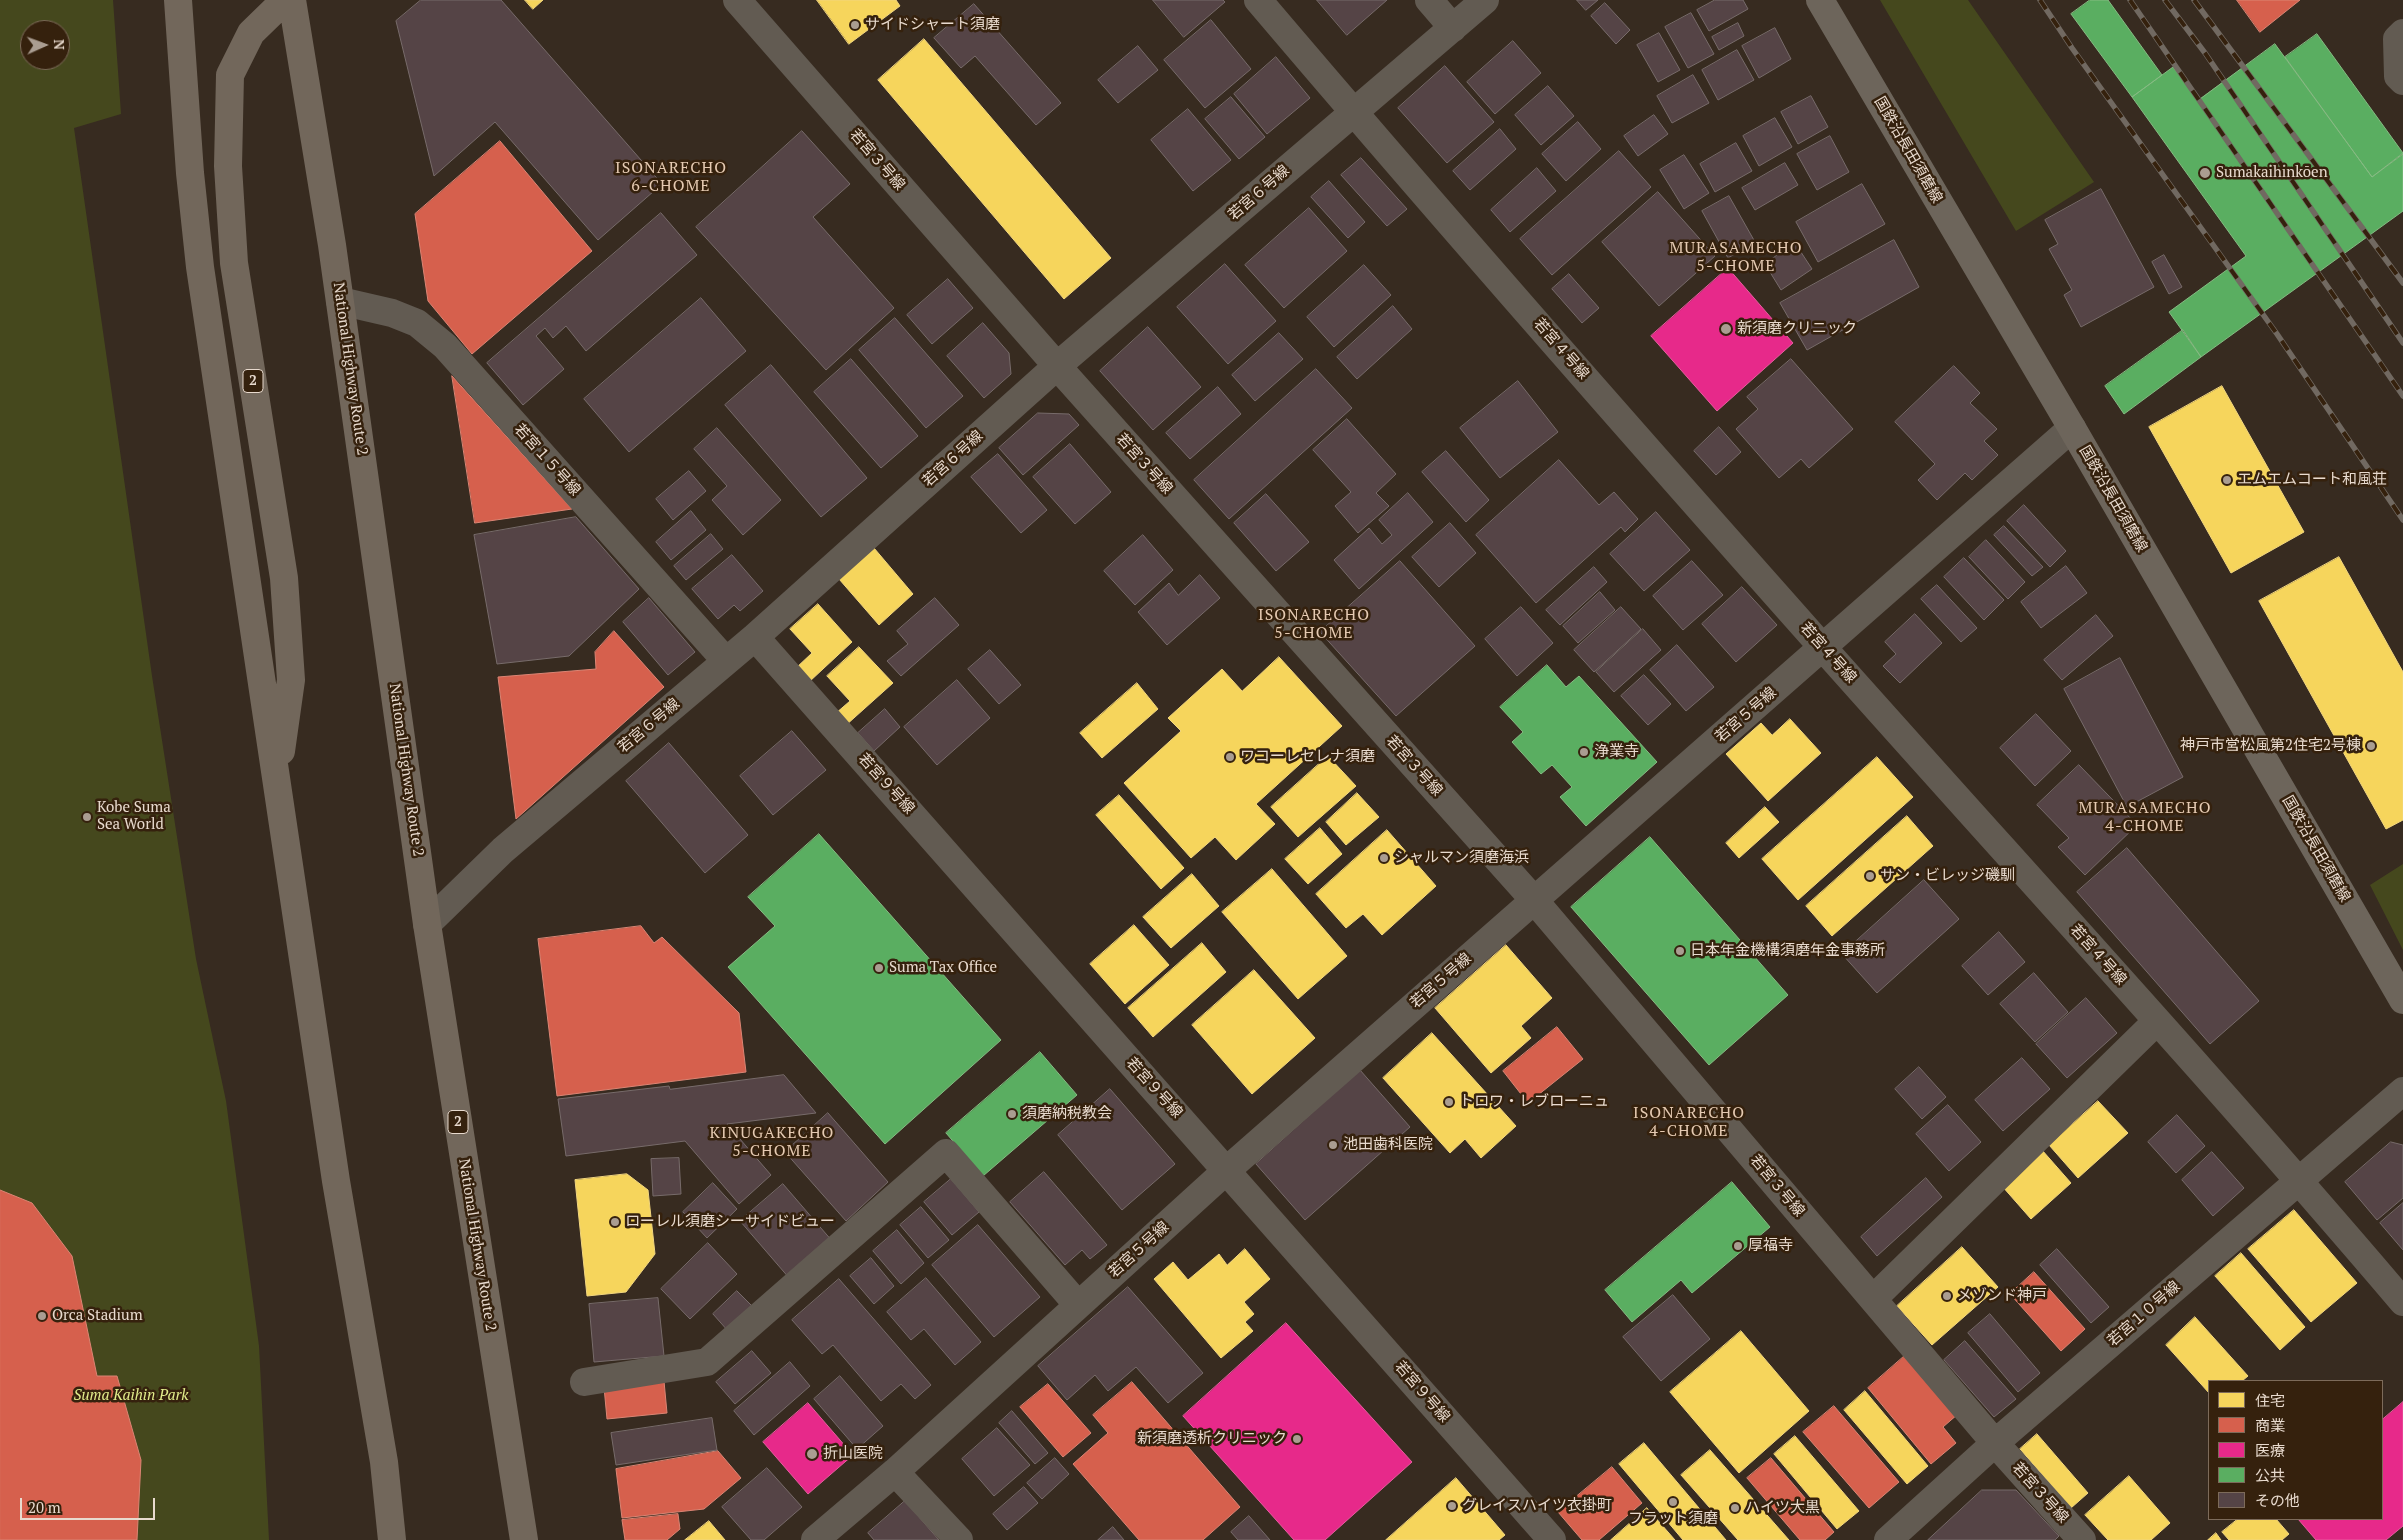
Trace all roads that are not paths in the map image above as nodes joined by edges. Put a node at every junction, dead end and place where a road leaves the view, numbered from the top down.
1 (178, 0) edge
2 (285, 0) edge
3 (292, 0) edge
4 (737, 0) edge
5 (1258, 0) edge
6 (1429, 0) edge
7 (1485, 0) edge
8 (1820, 0) edge
9 (1454, 28) junction
10 (2403, 33) edge
11 (2403, 80) edge
12 (1353, 112) junction
13 (340, 301) junction
14 (1057, 366) junction
15 (2072, 428) junction
16 (755, 637) junction
17 (1823, 648) junction
18 (726, 661) junction
19 (277, 780) junction
20 (1534, 900) junction
21 (427, 924) junction
22 (2403, 1000) edge
23 (2157, 1021) junction
24 (2403, 1091) edge
25 (1227, 1170) junction
26 (2299, 1180) junction
27 (1873, 1299) junction
28 (2403, 1302) edge
29 (1078, 1305) junction
30 (584, 1382) dead end
31 (1995, 1443) junction
32 (895, 1472) junction
33 (392, 1540) edge
34 (524, 1540) edge
35 (815, 1540) edge
36 (959, 1540) edge
37 (1552, 1540) edge
38 (1888, 1540) edge
39 (2082, 1540) edge

1 - 19 highway, 2
2 - 19 highway, 2
3 - 13 highway, National Highway Route 2 / 2
4 - 14 street, 若宮３号線
5 - 12 street, 若宮４号線
6 - 9 street
7 - 9 street, 若宮６号線
8 - 15 street, 国鉄沿長田須磨線
9 - 12 street, 若宮６号線
10 - 11 street
12 - 14 street, 若宮６号線
12 - 17 street, 若宮４号線
13 - 18 street, 若宮１５号線
13 - 21 highway, National Highway Route 2 / 2
14 - 16 street, 若宮６号線
14 - 20 street, 若宮３号線
15 - 17 street, 若宮５号線
15 - 22 street, 国鉄沿長田須磨線
16 - 18 street, 若宮６号線
16 - 25 street, 若宮９号線
17 - 20 street, 若宮５号線
17 - 23 street, 若宮４号線
18 - 21 street, 若宮６号線
19 - 33 highway, 2
20 - 25 street, 若宮５号線
20 - 27 street, 若宮３号線
21 - 34 highway, National Highway Route 2 / 2
23 - 26 street, 若宮４号線
23 - 27 street
24 - 26 street, 若宮１０号線
25 - 29 street, 若宮５号線
25 - 37 street, 若宮９号線
26 - 28 street, 若宮４号線
26 - 31 street, 若宮１０号線
27 - 31 street, 若宮３号線
29 - 30 street
29 - 32 street, 若宮５号線
31 - 38 street, 若宮１０号線
31 - 39 street, 若宮３号線
32 - 35 street, 若宮５号線
32 - 36 street

